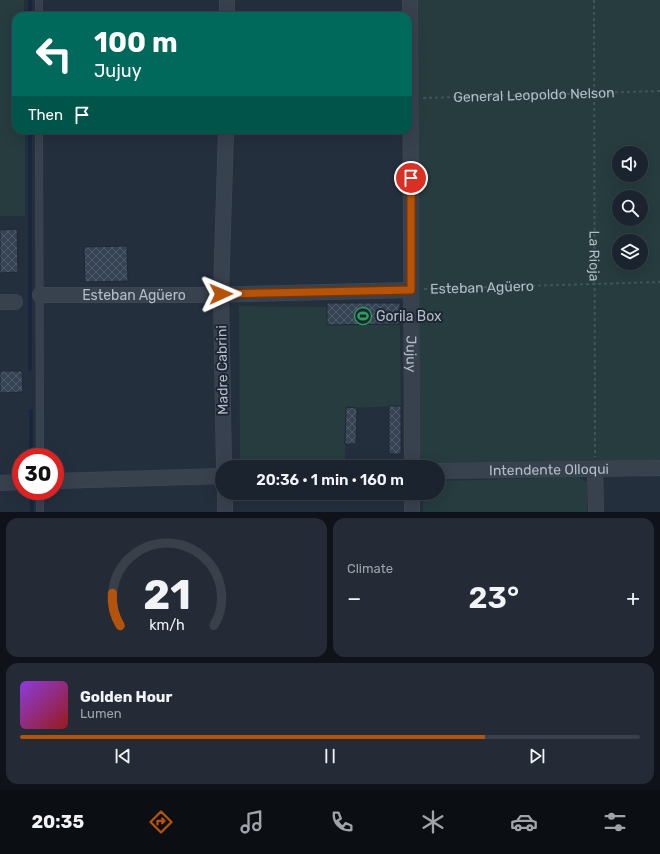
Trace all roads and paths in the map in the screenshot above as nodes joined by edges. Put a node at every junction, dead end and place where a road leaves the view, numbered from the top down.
1 (39, 0) edge
2 (227, 0) edge
3 (410, 0) edge
4 (594, 0) edge
5 (39, 12) edge
6 (227, 12) edge
7 (410, 12) edge
8 (660, 91) edge
9 (594, 93) junction
10 (412, 99) edge
11 (40, 134) edge
12 (226, 134) edge
13 (410, 134) edge
14 (660, 282) edge
15 (594, 284) junction
16 (411, 290) junction
17 (221, 294) junction
18 (40, 295) junction
19 (0, 302) edge
20 (15, 302) dead end
21 (40, 448) edge
22 (224, 460) edge
23 (412, 460) edge
24 (660, 468) edge
25 (595, 470) junction
26 (445, 471) edge
27 (215, 476) edge
28 (64, 481) edge
29 (12, 482) edge
30 (0, 483) edge
31 (40, 500) edge
32 (225, 500) edge
33 (412, 500) edge
34 (40, 512) edge
35 (225, 512) edge
36 (412, 512) edge
37 (596, 512) edge

1 - 5 lane
2 - 6 street
3 - 7 street, Jujuy
4 - 9 path, La Rioja
8 - 9 path, General Leopoldo Nelson
9 - 10 path, General Leopoldo Nelson
9 - 15 path, La Rioja
11 - 18 lane
12 - 17 street, Madre Cabrini
13 - 16 street, Jujuy
14 - 15 path, Esteban Agüero
15 - 16 path, Esteban Agüero
15 - 25 path, La Rioja
16 - 17 street, Esteban Agüero
16 - 23 street, Jujuy
17 - 18 street, Esteban Agüero
17 - 22 street, Madre Cabrini
18 - 21 lane
19 - 20 street
24 - 25 street, Intendente Olloqui
25 - 26 street, Intendente Olloqui
25 - 37 street
27 - 28 street
29 - 30 street
31 - 34 lane
32 - 35 street
33 - 36 street

